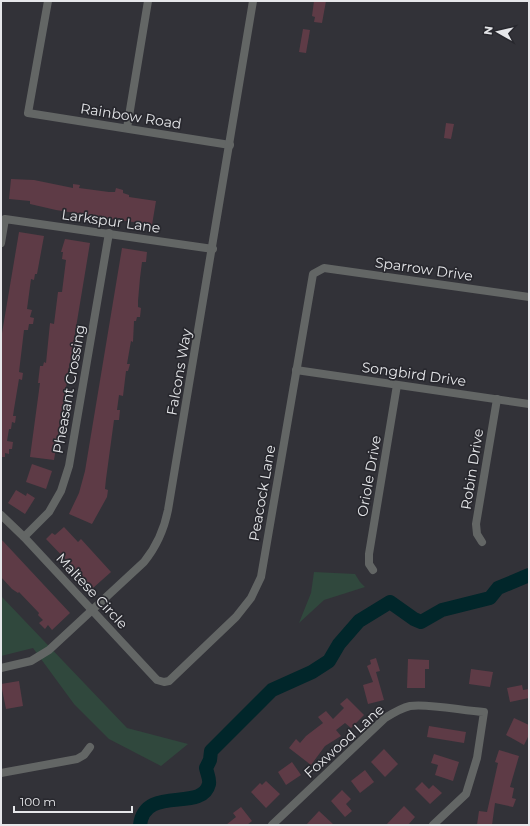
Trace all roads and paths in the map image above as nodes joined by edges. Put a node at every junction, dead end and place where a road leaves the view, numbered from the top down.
1 (48, 1) edge
2 (148, 1) edge
3 (253, 1) edge
4 (127, 128) junction
5 (230, 145) junction
6 (109, 233) junction
7 (1, 243) edge
8 (213, 249) junction
9 (316, 271) joint
10 (529, 298) edge
11 (296, 370) junction
12 (397, 385) junction
13 (497, 399) junction
14 (529, 404) edge
15 (1, 514) edge
16 (24, 537) junction
17 (482, 542) dead end
18 (373, 570) dead end
19 (93, 611) junction
20 (1, 668) edge
21 (164, 682) joint
22 (90, 747) dead end
23 (1, 773) edge
24 (272, 825) edge
25 (434, 825) edge

1 - 4 street, Rainbow Road
2 - 4 street
3 - 5 street, Falcons Way
4 - 5 street, Rainbow Road
5 - 8 street, Falcons Way
6 - 7 street, Larkspur Lane
6 - 8 street, Larkspur Lane
6 - 16 street, Pheasant Crossing
8 - 19 street, Falcons Way
9 - 10 street, Sparrow Drive
9 - 11 street, Peacock Lane
11 - 12 street, Songbird Drive
11 - 21 street, Peacock Lane
12 - 13 street, Songbird Drive
12 - 18 street, Oriole Drive
13 - 14 street, Songbird Drive
13 - 17 street, Robin Drive
15 - 16 street, Maltese Circle
16 - 19 street, Maltese Circle
19 - 20 street, Falcons Way
19 - 21 street, Maltese Circle
22 - 23 street
24 - 25 street, Foxwood Lane

